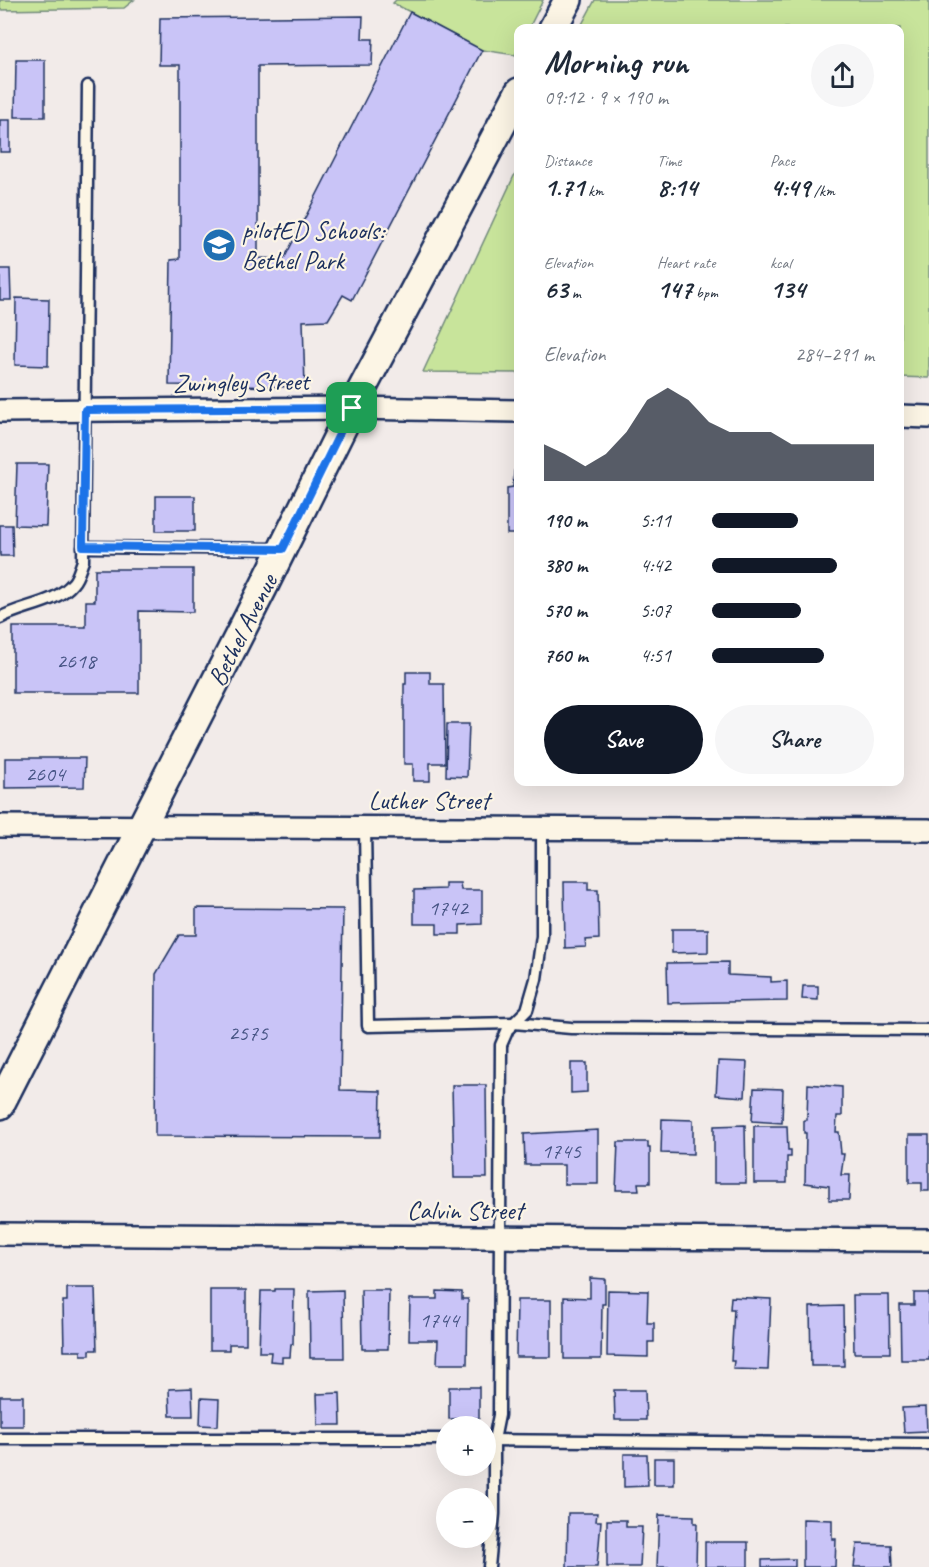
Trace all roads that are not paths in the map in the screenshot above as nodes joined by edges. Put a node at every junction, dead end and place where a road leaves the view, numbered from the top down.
1 (568, 0) edge
2 (555, 24) edge
3 (88, 86) dead end
4 (514, 101) edge
5 (352, 408) junction
6 (85, 410) junction
7 (0, 411) edge
8 (514, 411) edge
9 (904, 416) edge
10 (929, 417) edge
11 (83, 546) junction
12 (283, 549) junction
13 (0, 618) edge
14 (0, 826) edge
15 (141, 826) junction
16 (365, 827) junction
17 (542, 828) junction
18 (929, 830) edge
19 (514, 1023) junction
20 (929, 1030) edge
21 (0, 1105) edge
22 (0, 1234) edge
23 (501, 1238) junction
24 (929, 1240) edge
25 (496, 1425) edge
26 (0, 1439) edge
27 (436, 1439) edge
28 (496, 1440) edge
29 (929, 1444) edge
30 (492, 1476) edge
31 (489, 1567) edge

1 - 2 street
3 - 6 lane
4 - 5 street, Bethel Avenue
5 - 6 street, Zwingley Street
5 - 8 street, Zwingley Street
5 - 12 street, Bethel Avenue
6 - 7 street, Zwingley Street
6 - 11 lane
9 - 10 street
11 - 12 lane
11 - 13 lane
12 - 15 street, Bethel Avenue
14 - 15 street, Luther Street
15 - 16 street, Luther Street
15 - 21 street, Bethel Avenue
16 - 17 street, Luther Street
16 - 19 lane
17 - 18 street, Luther Street
17 - 19 lane
19 - 20 lane
19 - 23 lane
22 - 23 street, Calvin Street
23 - 24 street, Calvin Street
23 - 25 lane
26 - 27 lane
28 - 29 lane
30 - 31 lane

